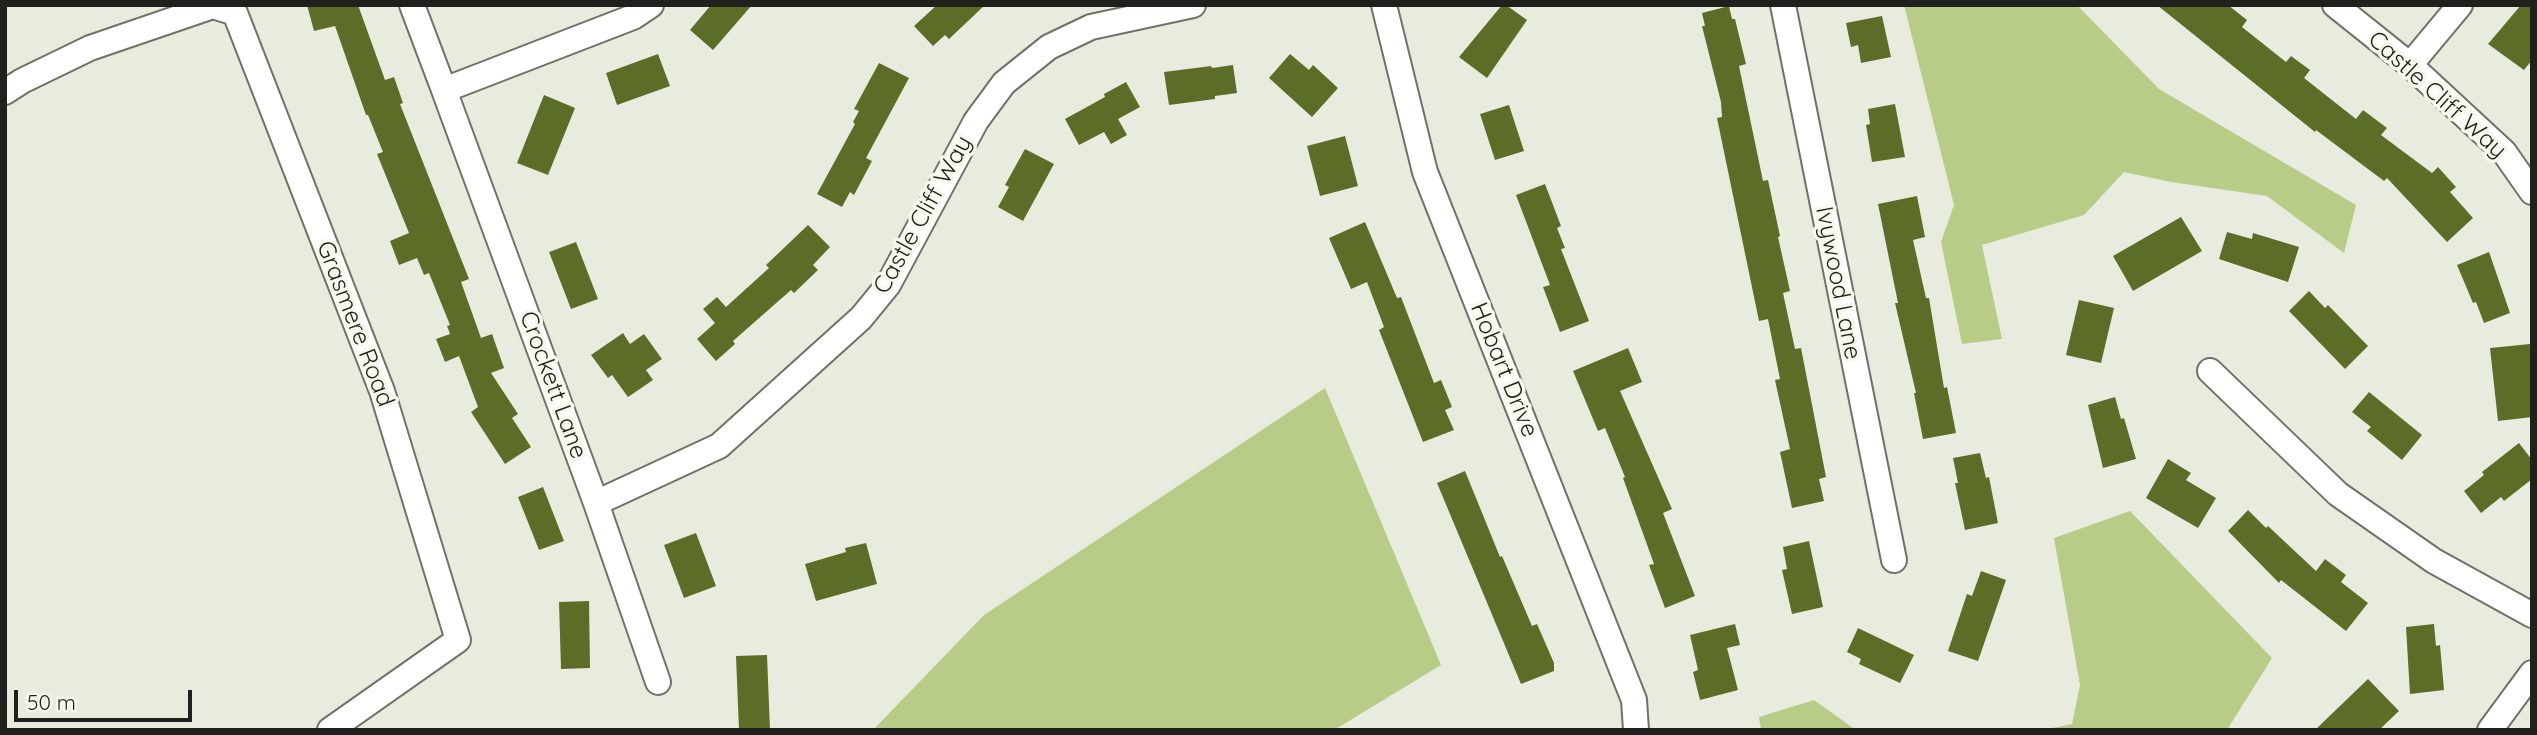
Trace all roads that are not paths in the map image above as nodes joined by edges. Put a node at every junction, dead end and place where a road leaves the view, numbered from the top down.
1 (412, 5) edge
2 (651, 5) edge
3 (1193, 5) edge
4 (1384, 5) edge
5 (1783, 5) edge
6 (2335, 5) edge
7 (2460, 5) edge
8 (2410, 65) junction
9 (443, 90) junction
10 (5, 92) edge
11 (2532, 192) edge
12 (2210, 371) dead end
13 (596, 503) junction
14 (1894, 560) dead end
15 (2532, 615) edge
16 (2532, 674) edge
17 (659, 682) dead end
18 (330, 730) edge
19 (1636, 730) edge
20 (2490, 730) edge

1 - 9 street, Crockett Lane
2 - 9 street
3 - 13 street, Castle Cliff Way
4 - 19 street, Hobart Drive
5 - 14 street, Ivywood Lane
6 - 8 street, Castle Cliff Way
7 - 8 street
8 - 11 street, Castle Cliff Way
9 - 13 street, Crockett Lane
10 - 18 street, Grasmere Road
12 - 15 street
13 - 17 street, Crockett Lane
16 - 20 street

